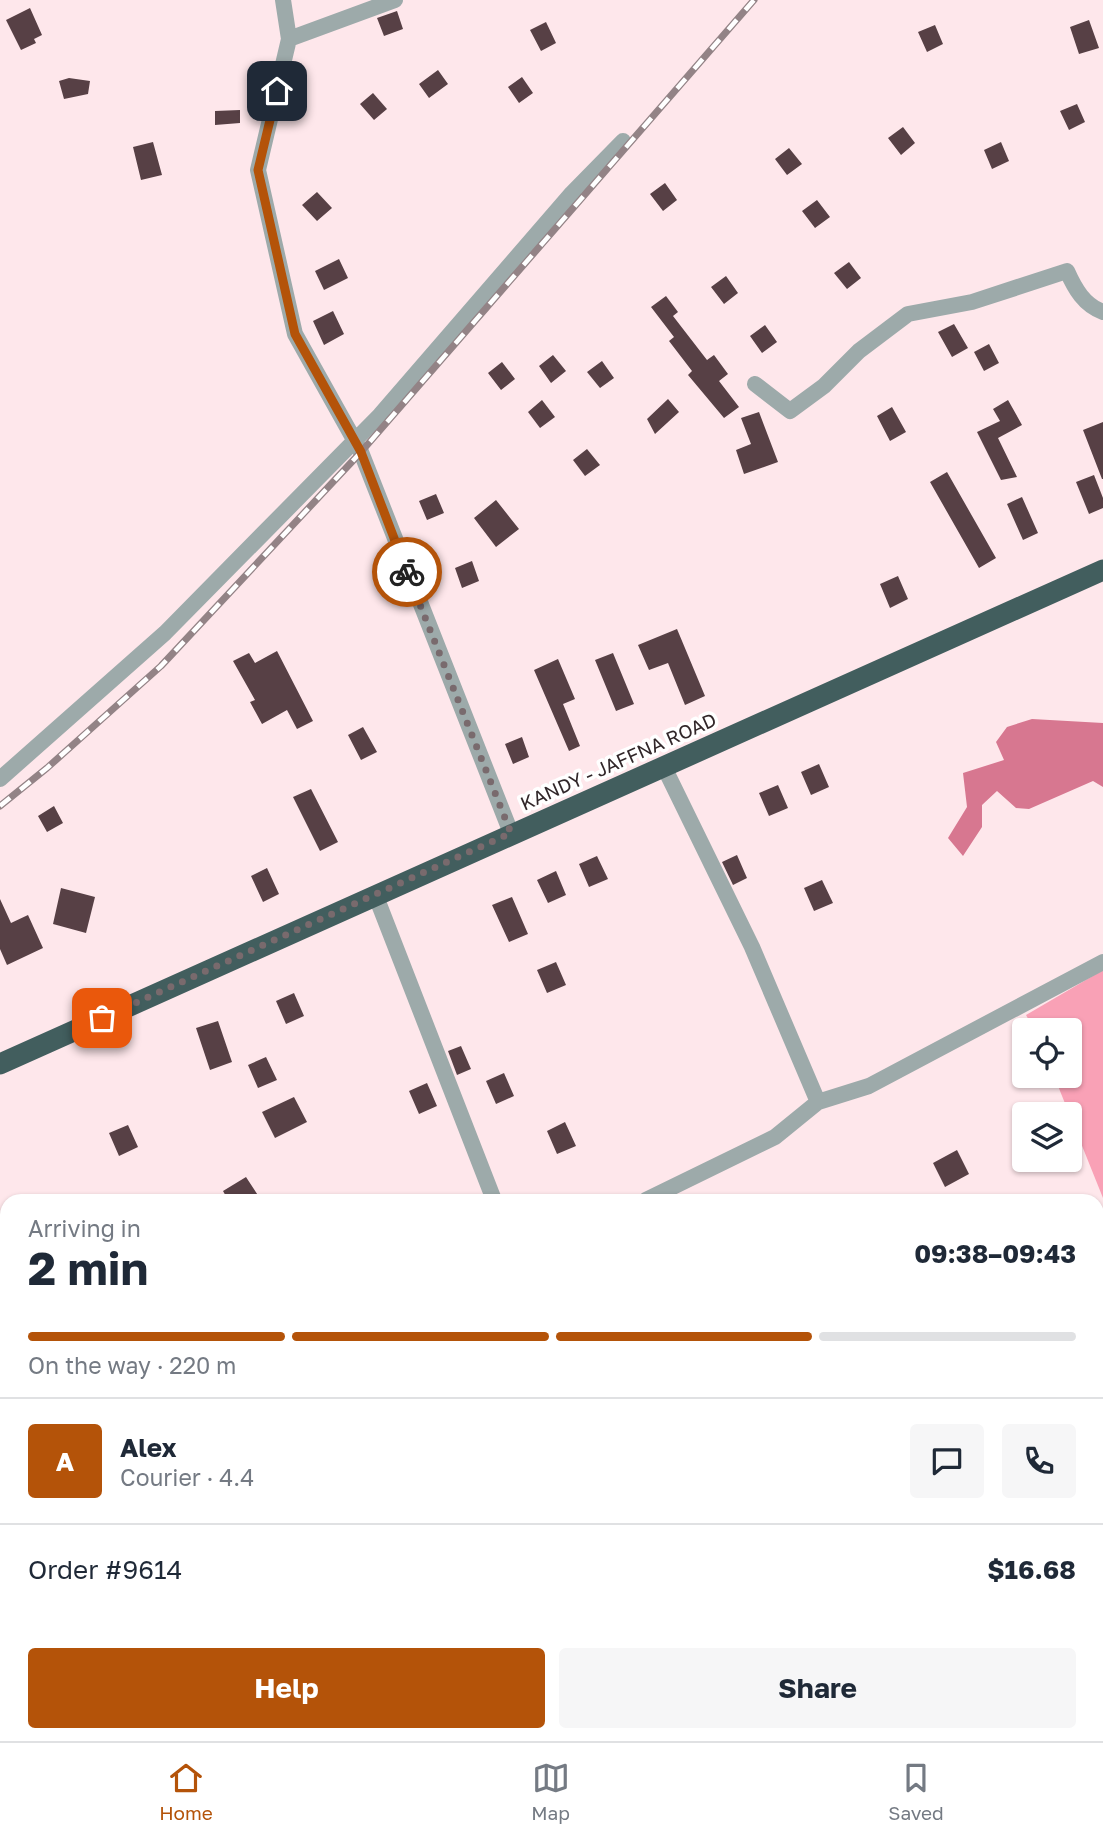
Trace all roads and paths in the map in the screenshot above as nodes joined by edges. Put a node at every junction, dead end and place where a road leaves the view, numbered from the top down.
1 (283, 0) edge
2 (395, 0) edge
3 (289, 39) junction
4 (623, 141) dead end
5 (1103, 312) edge
6 (755, 384) dead end
7 (353, 441) junction
8 (1103, 570) edge
9 (663, 765) junction
10 (0, 779) edge
11 (511, 833) junction
12 (375, 894) junction
13 (1103, 962) edge
14 (0, 1064) edge
15 (818, 1102) junction
16 (492, 1194) edge
17 (658, 1194) edge

1 - 3 street
2 - 3 street
3 - 7 street
4 - 7 street
5 - 6 street
7 - 10 street
7 - 11 street
8 - 9 highway, KANDY - JAFFNA ROAD
9 - 11 highway, KANDY - JAFFNA ROAD
9 - 15 street
11 - 12 highway, KANDY - JAFFNA ROAD
12 - 14 highway, KANDY - JAFFNA ROAD
12 - 16 street
13 - 15 street
15 - 17 street

